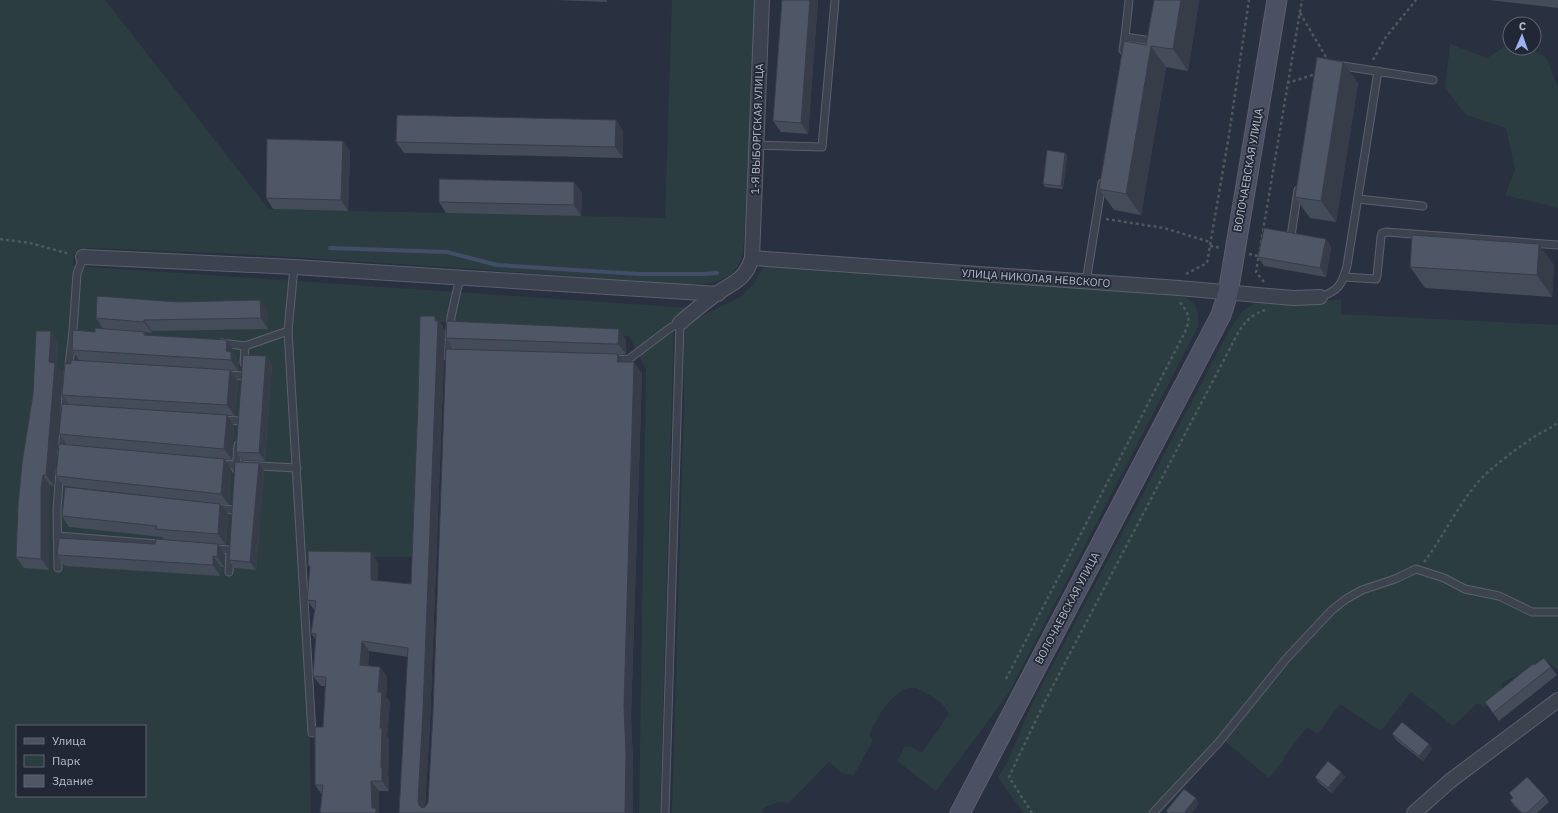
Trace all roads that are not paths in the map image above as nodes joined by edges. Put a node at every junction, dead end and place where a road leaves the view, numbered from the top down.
1 (762, 0) edge
2 (835, 0) edge
3 (1129, 0) edge
4 (1277, 0) edge
5 (1154, 27) edge
6 (1125, 37) junction
7 (1122, 60) edge
8 (1378, 71) junction
9 (1320, 73) edge
10 (1433, 80) dead end
11 (756, 145) junction
12 (1103, 178) edge
13 (1300, 183) edge
14 (1358, 199) junction
15 (1423, 206) dead end
16 (1291, 236) edge
17 (1558, 245) edge
18 (83, 257) joint
19 (752, 258) junction
20 (294, 267) junction
21 (460, 277) junction
22 (1344, 277) junction
23 (1086, 282) junction
24 (1228, 292) junction
25 (718, 294) junction
26 (1320, 297) joint
27 (680, 323) junction
28 (288, 330) junction
29 (74, 331) junction
30 (81, 331) edge
31 (214, 343) edge
32 (246, 346) junction
33 (448, 354) junction
34 (456, 354) edge
35 (605, 360) edge
36 (448, 362) edge
37 (69, 365) junction
38 (77, 365) edge
39 (220, 374) edge
40 (65, 410) junction
41 (73, 411) edge
42 (216, 420) edge
43 (63, 449) junction
44 (70, 450) edge
45 (213, 463) edge
46 (237, 465) junction
47 (296, 468) junction
48 (236, 480) edge
49 (58, 491) junction
50 (66, 492) edge
51 (210, 507) edge
52 (233, 510) edge
53 (57, 536) junction
54 (167, 545) edge
55 (207, 548) edge
56 (58, 568) edge
57 (229, 572) dead end
58 (1558, 612) edge
59 (1558, 700) edge
60 (312, 733) dead end
61 (665, 813) edge
62 (960, 813) edge
63 (1153, 813) edge
64 (1414, 813) edge

1 - 11 street, 1-Я ВЫБОРГСКАЯ УЛИЦА
2 - 11 lane
3 - 6 lane
4 - 24 street, ВОЛОЧАЕВСКАЯ УЛИЦА
5 - 6 lane
6 - 7 lane
8 - 9 lane
8 - 10 lane
8 - 14 lane
11 - 19 street, 1-Я ВЫБОРГСКАЯ УЛИЦА
12 - 23 lane
13 - 16 lane
14 - 15 lane
14 - 22 lane
17 - 22 lane
18 - 20 street
18 - 29 lane
19 - 23 street, УЛИЦА НИКОЛАЯ НЕВСКОГО
19 - 25 street
20 - 21 street
20 - 28 lane
21 - 25 street
21 - 33 lane
22 - 26 lane
23 - 24 street, УЛИЦА НИКОЛАЯ НЕВСКОГО
24 - 26 street, УЛИЦА НИКОЛАЯ НЕВСКОГО
24 - 62 street, ВОЛОЧАЕВСКАЯ УЛИЦА
25 - 27 street
27 - 35 lane
27 - 61 lane
28 - 32 lane
28 - 47 lane
29 - 30 lane
29 - 37 lane
31 - 32 lane
32 - 39 lane
33 - 34 lane
33 - 36 lane
37 - 38 lane
37 - 40 lane
40 - 41 lane
40 - 43 lane
42 - 46 lane
43 - 44 lane
43 - 49 lane
45 - 46 lane
46 - 47 lane
46 - 48 lane
47 - 60 lane
49 - 50 lane
49 - 53 lane
51 - 52 lane
53 - 54 lane
53 - 56 lane
55 - 57 lane
58 - 63 lane
59 - 64 street

